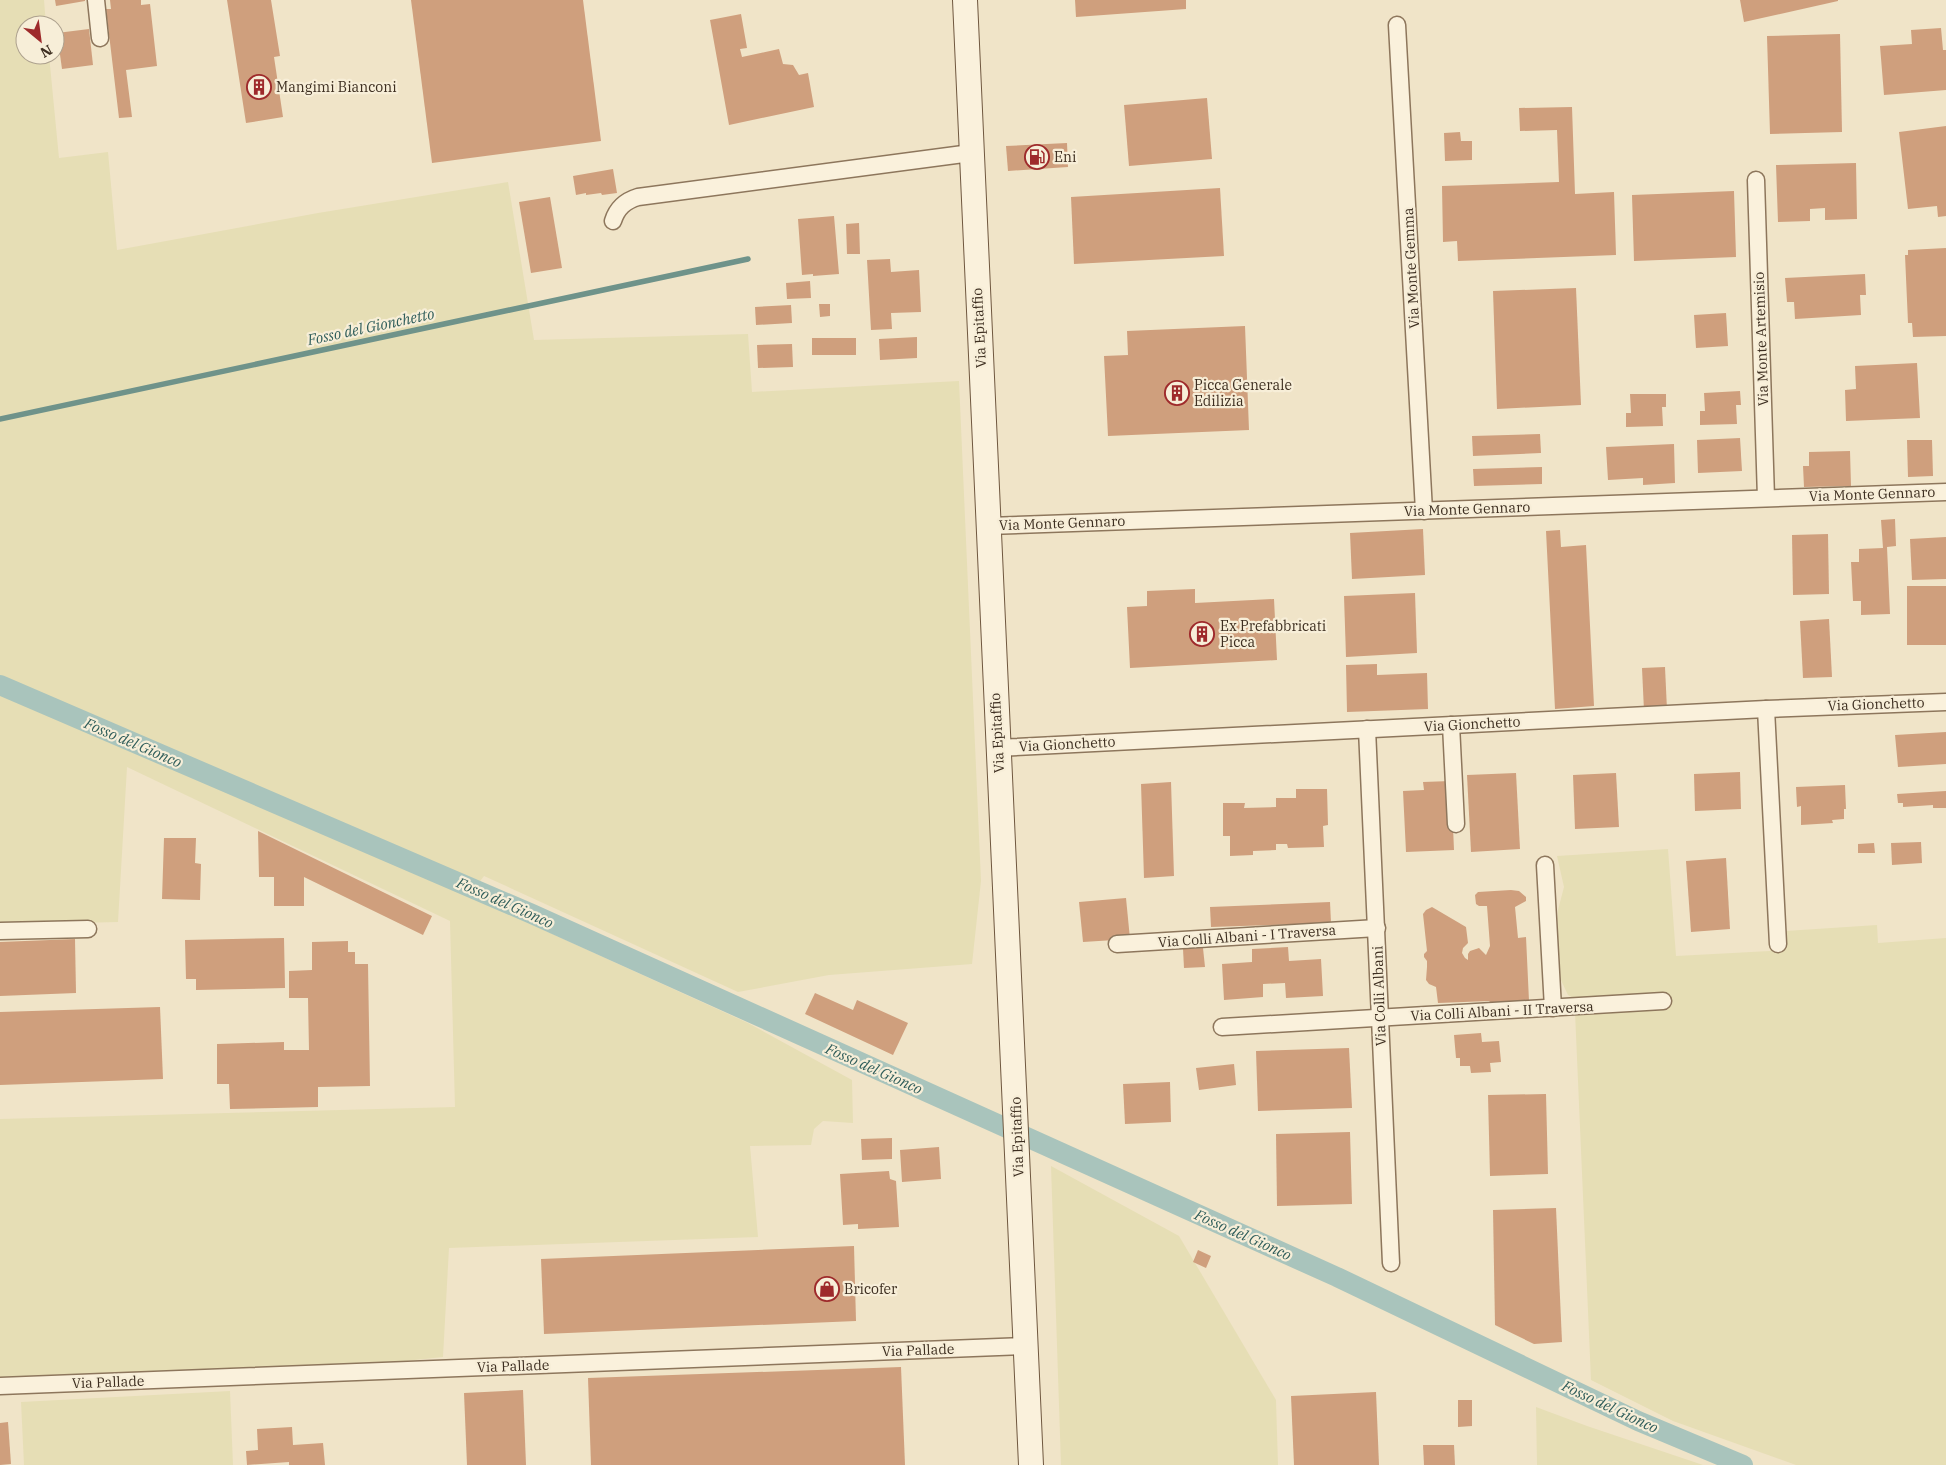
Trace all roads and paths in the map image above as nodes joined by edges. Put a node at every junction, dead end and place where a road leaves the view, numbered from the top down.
1 (96, 0) edge
2 (964, 0) edge
3 (1398, 25) dead end
4 (100, 38) dead end
5 (971, 153) junction
6 (1756, 180) dead end
7 (613, 222) dead end
8 (1946, 492) edge
9 (1766, 498) junction
10 (1424, 510) junction
11 (988, 526) junction
12 (1946, 702) edge
13 (1766, 709) junction
14 (1451, 725) junction
15 (1367, 729) junction
16 (997, 748) junction
17 (1456, 824) dead end
18 (1545, 865) dead end
19 (1377, 928) junction
20 (88, 929) dead end
21 (0, 931) edge
22 (1117, 944) dead end
23 (1778, 944) dead end
24 (1663, 1001) dead end
25 (1553, 1008) junction
26 (1380, 1018) junction
27 (1222, 1027) dead end
28 (1391, 1263) dead end
29 (1026, 1346) junction
30 (0, 1386) edge
31 (1031, 1465) edge

1 - 4 street
2 - 5 main road, Via Epitaffio
3 - 10 street, Via Monte Gemma
5 - 7 street
5 - 11 main road, Via Epitaffio
6 - 9 street, Via Monte Artemisio
8 - 9 street, Via Monte Gennaro
9 - 10 street, Via Monte Gennaro
10 - 11 street, Via Monte Gennaro
11 - 16 main road, Via Epitaffio
12 - 13 street, Via Gionchetto
13 - 14 street, Via Gionchetto
13 - 23 street
14 - 15 street, Via Gionchetto
14 - 17 street
15 - 16 street, Via Gionchetto
15 - 19 street, Via Colli Albani
16 - 29 main road, Via Epitaffio
18 - 25 street
19 - 22 street, Via Colli Albani - I Traversa
19 - 26 street, Via Colli Albani
20 - 21 street
24 - 25 street, Via Colli Albani - II Traversa
25 - 26 street, Via Colli Albani - II Traversa
26 - 27 street, Via Colli Albani - II Traversa
26 - 28 street, Via Colli Albani
29 - 30 street, Via Pallade
29 - 31 main road, Via Epitaffio

